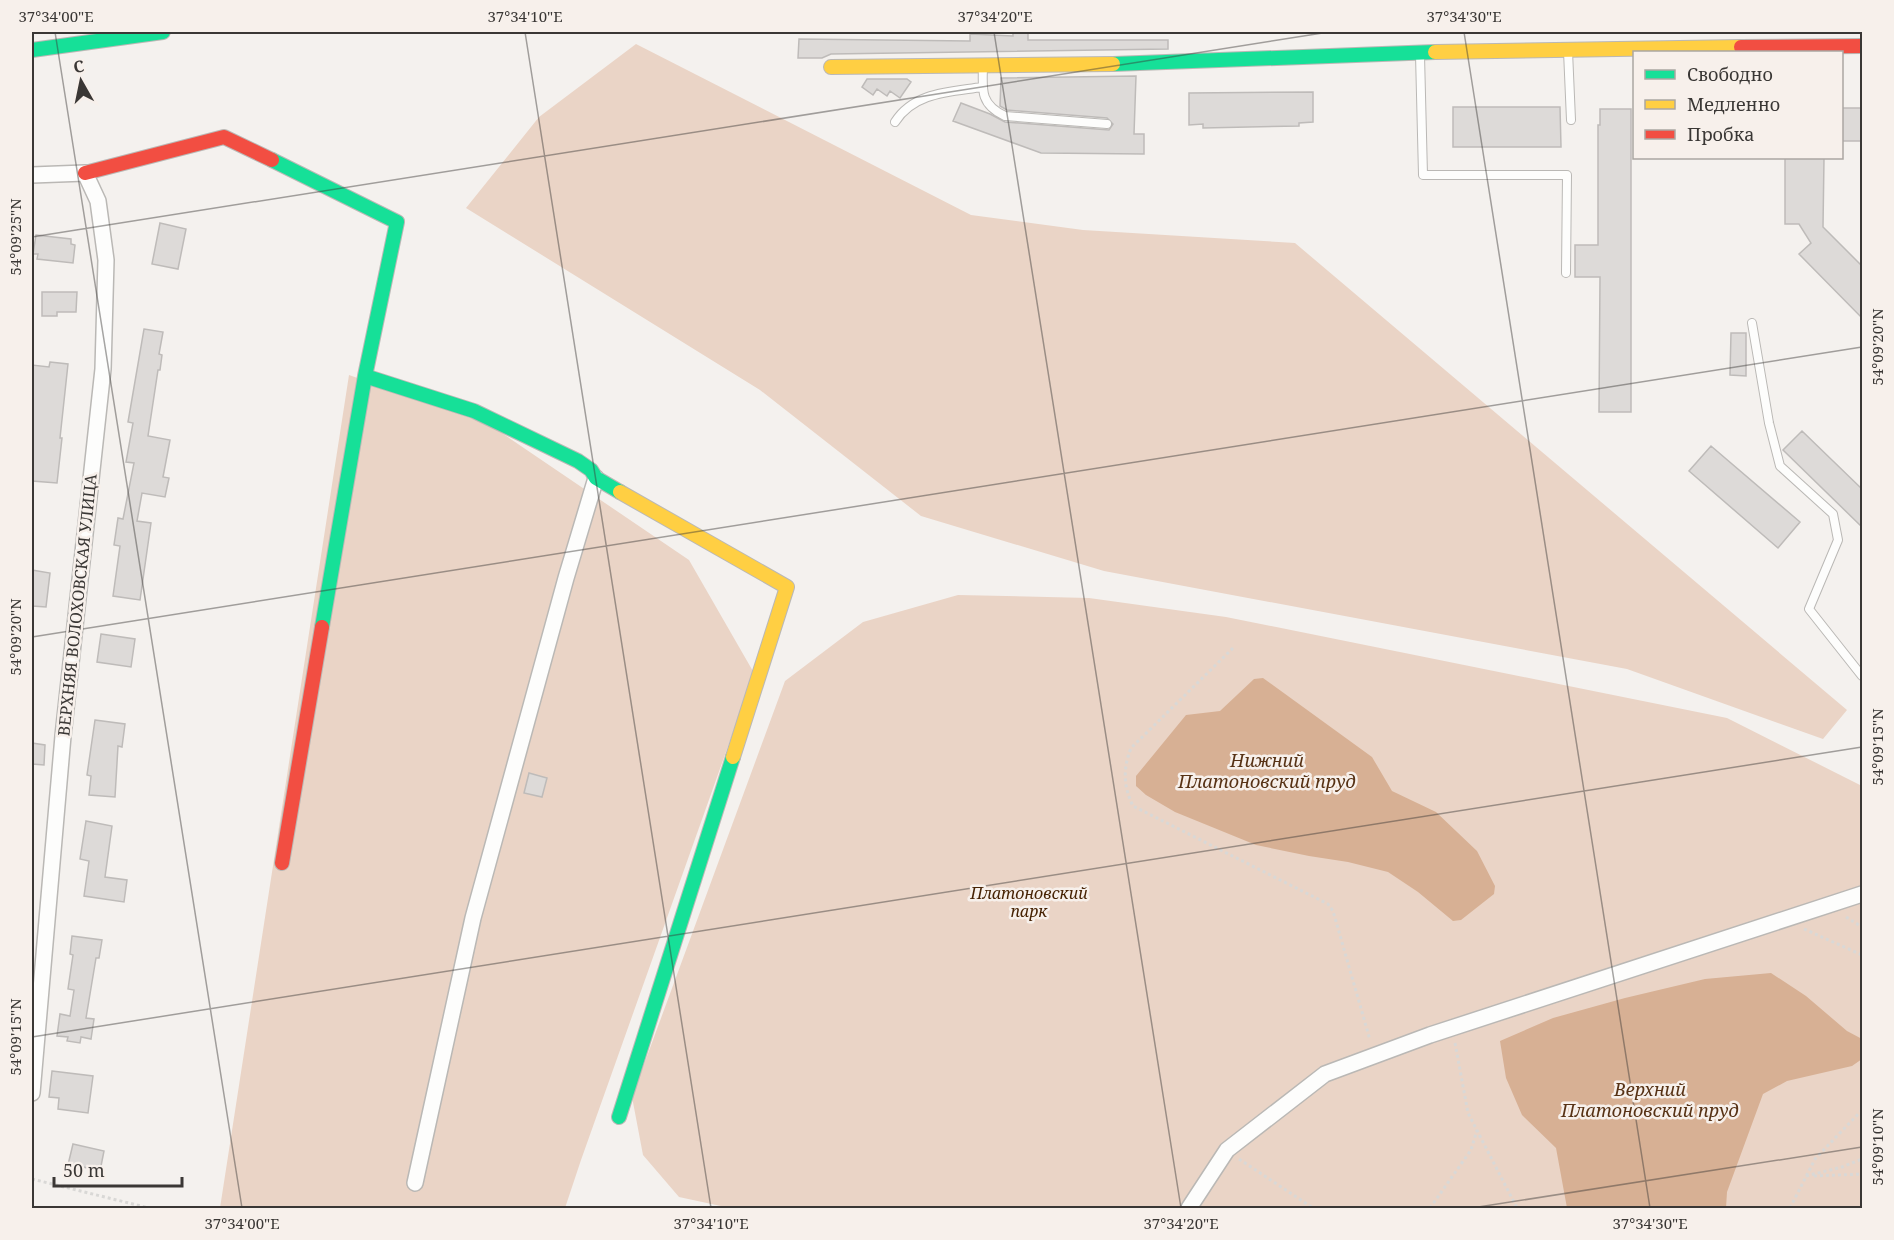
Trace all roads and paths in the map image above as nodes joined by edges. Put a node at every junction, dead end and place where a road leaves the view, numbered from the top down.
1 (163, 32) edge
2 (1863, 46) edge
3 (1568, 49) junction
4 (32, 50) edge
5 (1420, 54) junction
6 (983, 66) junction
7 (831, 67) dead end
8 (982, 87) junction
9 (1571, 120) dead end
10 (895, 122) dead end
11 (1107, 124) dead end
12 (86, 173) junction
13 (32, 175) edge
14 (1566, 273) dead end
15 (1752, 323) dead end
16 (364, 376) junction
17 (596, 478) junction
18 (1233, 648) dead end
19 (1863, 676) edge
20 (282, 863) dead end
21 (1863, 894) edge
22 (1843, 915) dead end
23 (1863, 927) edge
24 (1803, 928) dead end
25 (1863, 955) edge
26 (1455, 1039) dead end
27 (1375, 1055) junction
28 (32, 1093) edge
29 (1863, 1110) edge
30 (619, 1117) dead end
31 (1477, 1130) junction
32 (1237, 1158) dead end
33 (1863, 1159) edge
34 (1863, 1174) edge
35 (1806, 1176) junction
36 (32, 1179) edge
37 (415, 1184) dead end
38 (149, 1209) edge
39 (1189, 1209) edge
40 (1313, 1209) edge
41 (1430, 1209) edge
42 (1517, 1209) edge
43 (1790, 1209) edge

1 - 4 street
2 - 3 street
3 - 5 street
3 - 9 lane
5 - 6 street
5 - 14 lane
6 - 7 street
6 - 8 lane
8 - 10 lane
8 - 11 lane
12 - 13 street
12 - 16 street
12 - 28 street, ВЕРХНЯЯ ВОЛОХОВСКАЯ УЛИЦА
15 - 19 lane
16 - 17 street
16 - 20 street
17 - 30 street
17 - 37 street
18 - 27 path
21 - 27 street
22 - 23 path
24 - 25 path
26 - 31 path
27 - 39 street
29 - 35 path
31 - 41 path
31 - 42 path
32 - 40 path
33 - 35 path
34 - 35 path
35 - 43 path
36 - 38 path

